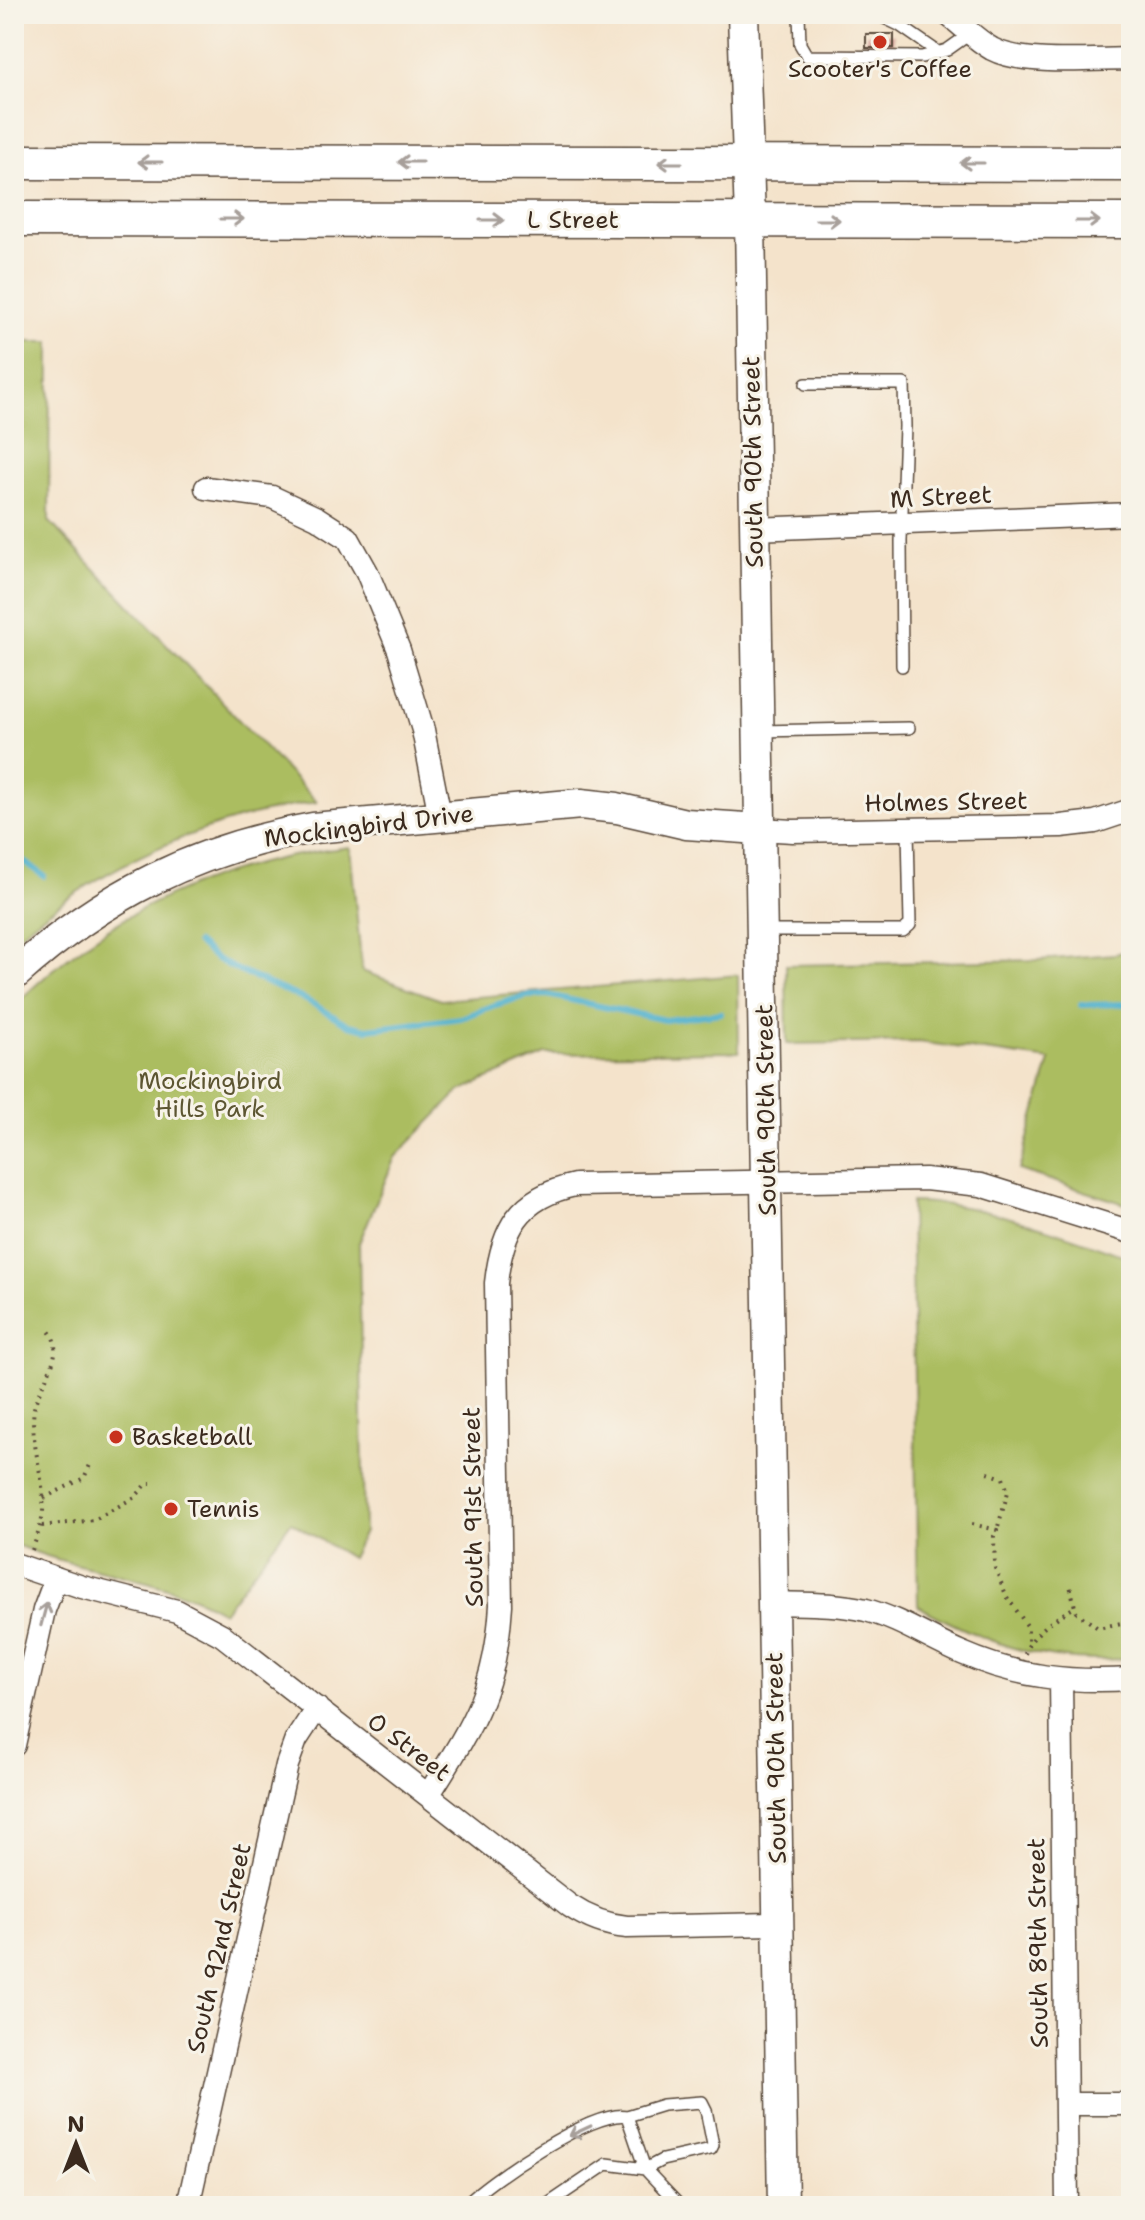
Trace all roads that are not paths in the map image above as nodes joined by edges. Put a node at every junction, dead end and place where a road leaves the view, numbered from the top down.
1 (743, 14) edge
2 (799, 14) edge
3 (876, 14) edge
4 (947, 14) edge
5 (971, 33) junction
6 (938, 52) junction
7 (1131, 59) edge
8 (14, 162) edge
9 (748, 163) junction
10 (1131, 164) edge
11 (14, 219) edge
12 (750, 220) junction
13 (1131, 221) edge
14 (806, 384) dead end
15 (206, 488) dead end
16 (1131, 514) edge
17 (902, 525) junction
18 (754, 529) junction
19 (902, 666) dead end
20 (909, 728) dead end
21 (758, 731) junction
22 (1131, 810) edge
23 (440, 816) junction
24 (760, 829) junction
25 (908, 829) junction
26 (762, 931) junction
27 (14, 975) edge
28 (767, 1181) junction
29 (1131, 1232) edge
30 (23, 1558) edge
31 (56, 1578) junction
32 (773, 1603) junction
33 (1061, 1679) junction
34 (1131, 1679) edge
35 (317, 1708) junction
36 (14, 1745) edge
37 (429, 1794) junction
38 (779, 1924) junction
39 (1066, 2104) junction
40 (1131, 2104) edge
41 (627, 2116) junction
42 (645, 2169) junction
43 (188, 2206) edge
44 (464, 2206) edge
45 (545, 2206) edge
46 (680, 2206) edge
47 (783, 2206) edge
48 (1067, 2206) edge

1 - 9 street, South 90th Street
2 - 6 lane
3 - 6 lane
4 - 5 street
5 - 6 lane
5 - 7 street
9 -> 8 main road
10 -> 9 main road
9 - 12 street, South 90th Street
11 -> 12 main road, L Street
12 -> 13 main road, L Street
12 - 18 street, South 90th Street
14 - 17 lane
15 - 23 street
16 - 17 street, M Street
17 - 18 street, M Street
17 - 19 lane
18 - 21 street, South 90th Street
20 - 21 lane
21 - 24 street, South 90th Street
22 - 25 street, Holmes Street
23 - 24 street, Mockingbird Drive
23 - 27 street, Mockingbird Drive
24 - 25 street, Holmes Street
24 - 26 street, South 90th Street
25 - 26 lane
26 - 28 street, South 90th Street
28 - 29 street
28 - 32 street, South 90th Street
28 - 37 street, South 91st Street
30 - 31 street, O Street
31 - 35 street, O Street
36 -> 31 street
32 - 33 street
32 - 38 street, South 90th Street
33 - 34 street
33 - 39 street, South 89th Street
35 - 37 street, O Street
35 - 43 street, South 92nd Street
37 - 38 street, O Street
38 - 47 street, South 90th Street
39 - 40 street
39 - 48 street, South 89th Street
41 - 42 lane
41 - 42 lane
41 -> 44 lane
42 - 45 lane
42 - 46 lane

